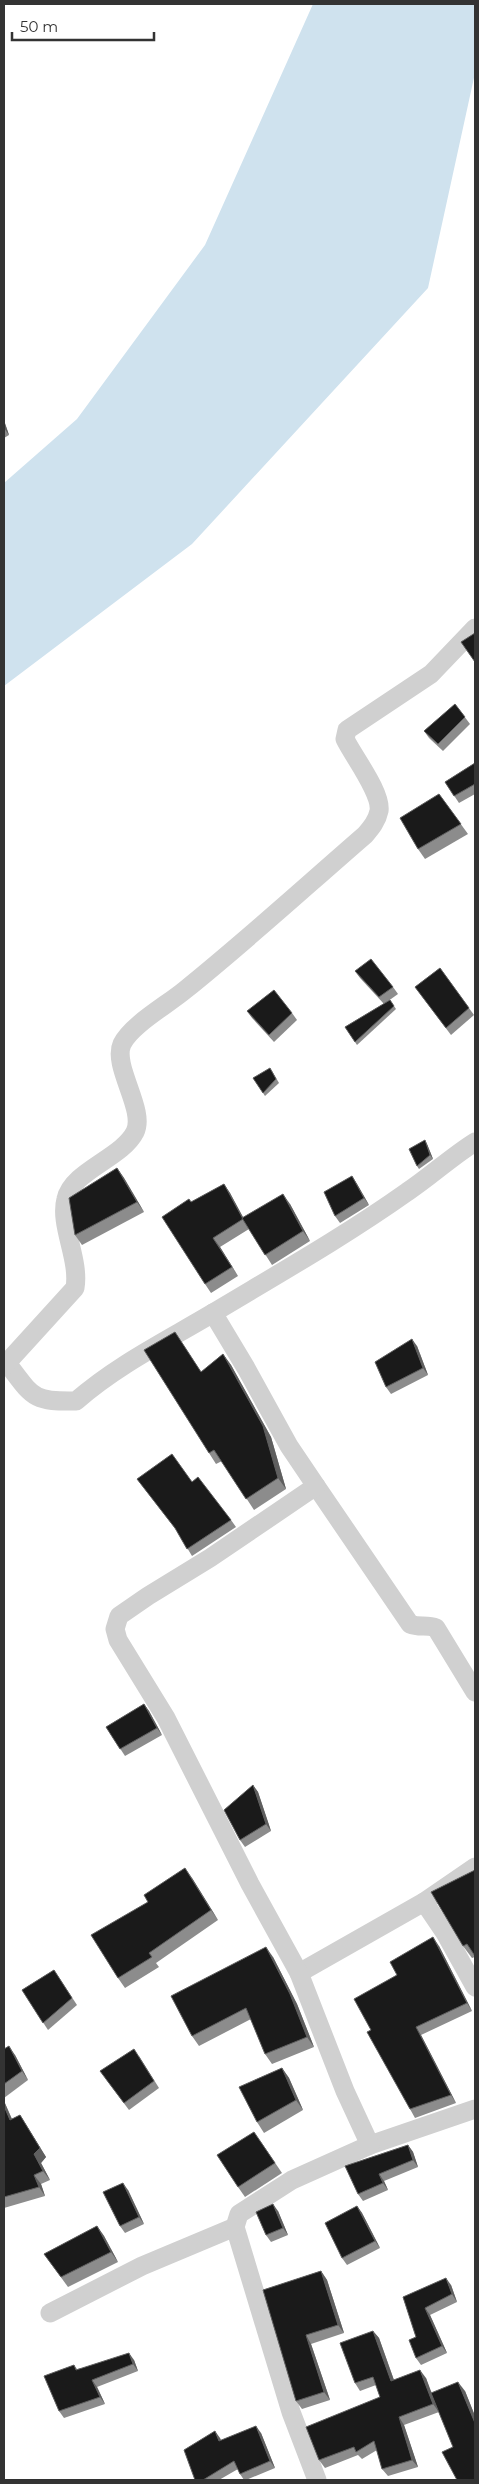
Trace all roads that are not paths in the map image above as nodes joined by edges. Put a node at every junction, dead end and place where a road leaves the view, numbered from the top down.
1 (475, 628) edge
2 (475, 1142) edge
3 (213, 1314) junction
4 (5, 1365) edge
5 (316, 1486) junction
6 (475, 1692) edge
7 (475, 1867) edge
8 (424, 1902) junction
9 (299, 1973) junction
10 (475, 1987) edge
11 (475, 2109) edge
12 (370, 2145) junction
13 (235, 2227) junction
14 (50, 2313) dead end
15 (317, 2480) edge

1 - 4 street
2 - 3 street
3 - 4 street
3 - 5 street
5 - 6 street
5 - 9 street
7 - 8 street
8 - 9 street
8 - 10 street
9 - 12 street
11 - 12 street
12 - 13 street
13 - 14 street
13 - 15 street

